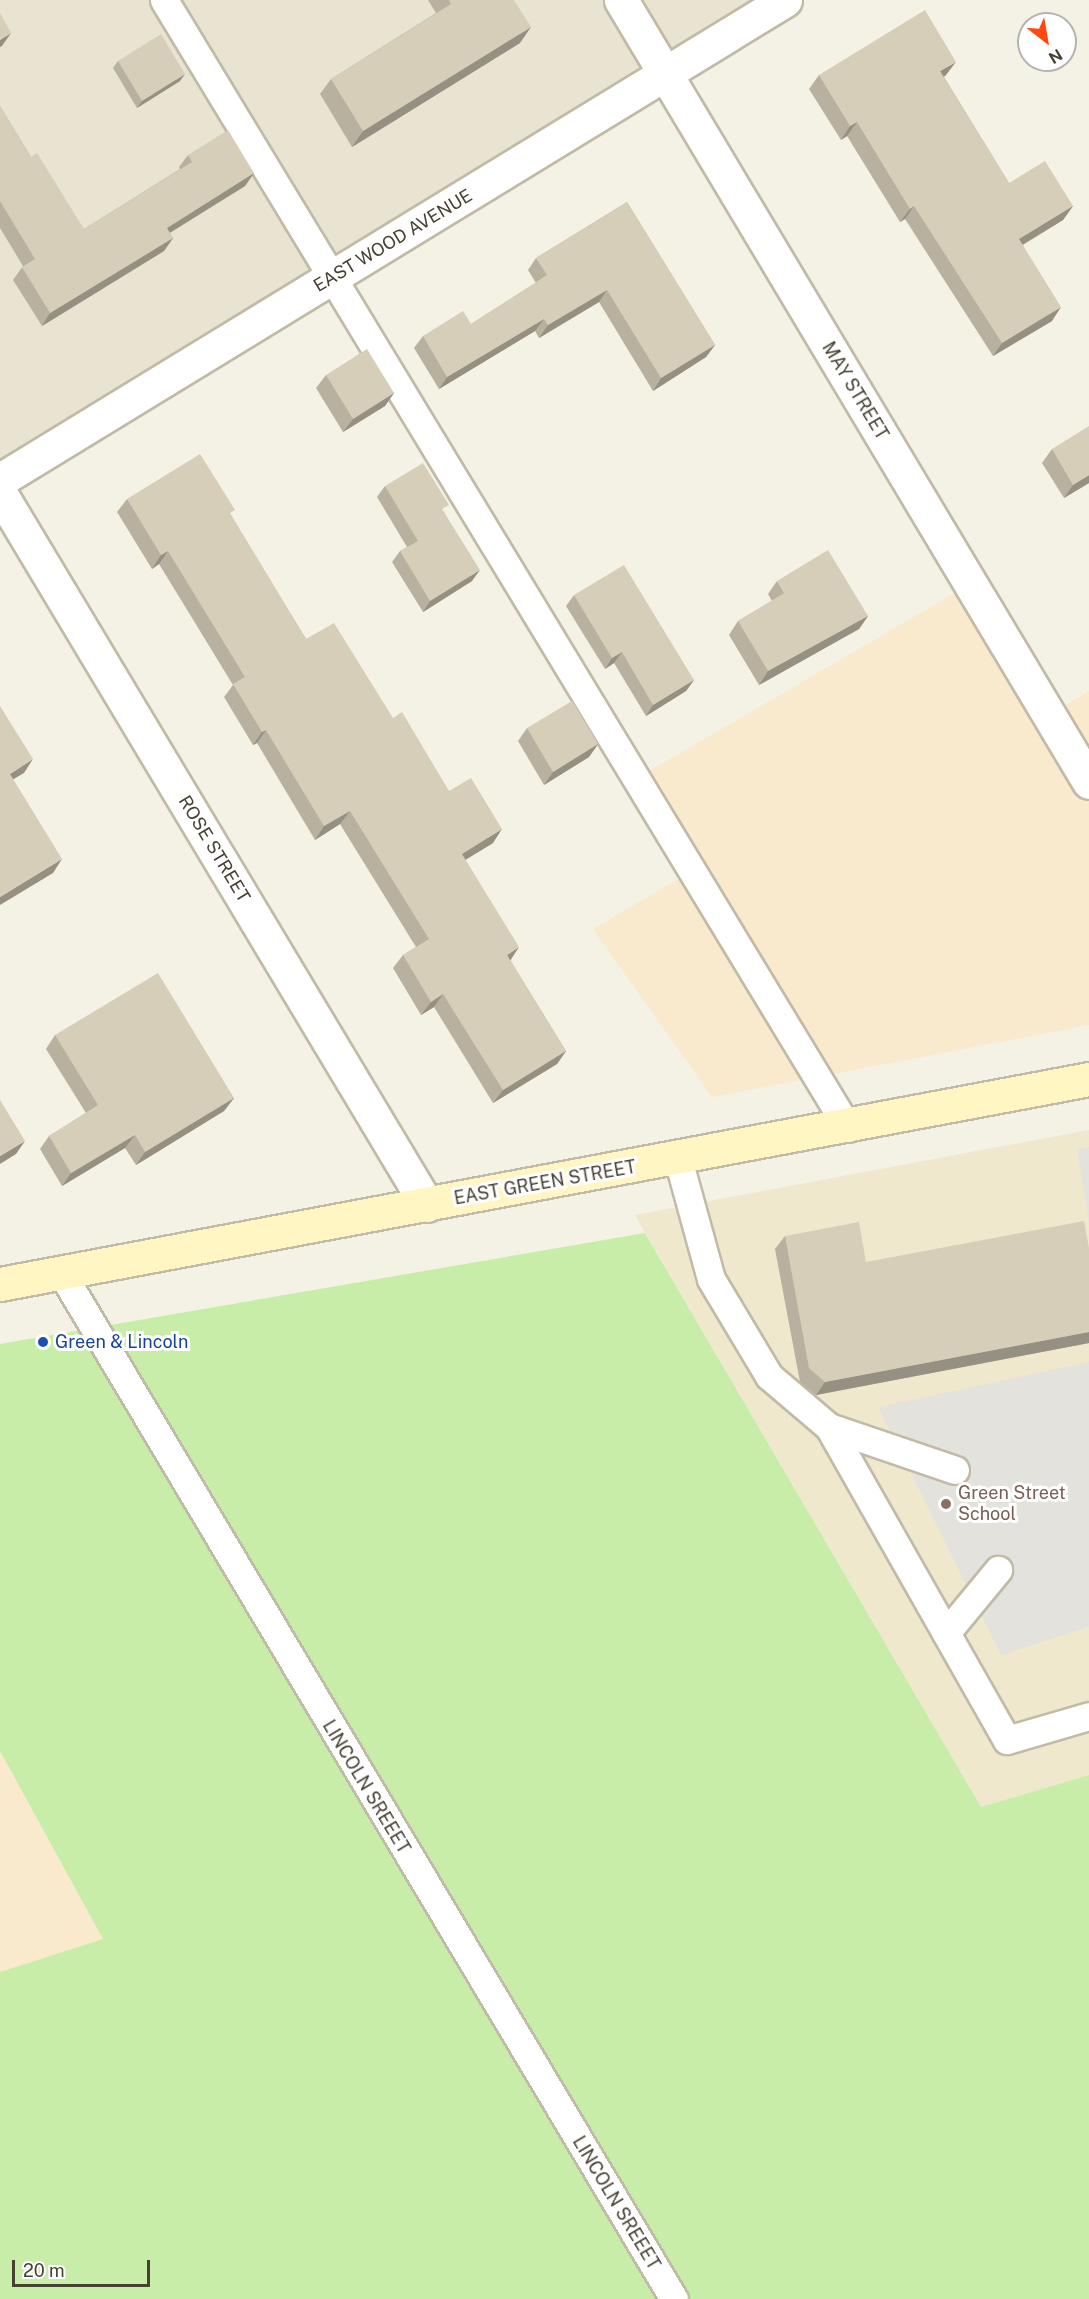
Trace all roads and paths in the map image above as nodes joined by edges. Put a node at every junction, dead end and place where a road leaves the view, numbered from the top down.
1 (164, 0) edge
2 (621, 0) edge
3 (785, 0) edge
4 (665, 75) junction
5 (331, 278) junction
6 (0, 480) edge
7 (0, 493) edge
8 (1089, 782) edge
9 (1089, 1079) edge
10 (848, 1128) junction
11 (678, 1159) junction
12 (427, 1205) junction
13 (61, 1272) junction
14 (0, 1284) edge
15 (829, 1427) junction
16 (955, 1470) dead end
17 (998, 1570) dead end
18 (946, 1633) junction
19 (1089, 1716) edge
20 (674, 2299) edge

1 - 5 lane
2 - 4 street, MAY STREET
3 - 4 street, EAST WOOD AVENUE
4 - 5 street, EAST WOOD AVENUE
4 - 8 street, MAY STREET
5 - 6 street, EAST WOOD AVENUE
5 - 10 lane
7 - 12 street, ROSE STREET
9 - 10 street, EAST GREEN STREET
10 - 11 street, EAST GREEN STREET
11 - 12 street, EAST GREEN STREET
11 - 15 lane
12 - 13 street, EAST GREEN STREET
13 - 14 street, EAST GREEN STREET
13 - 20 lane, LINCOLN SREEET
15 - 16 lane
15 - 18 lane
17 - 18 lane
18 - 19 lane

